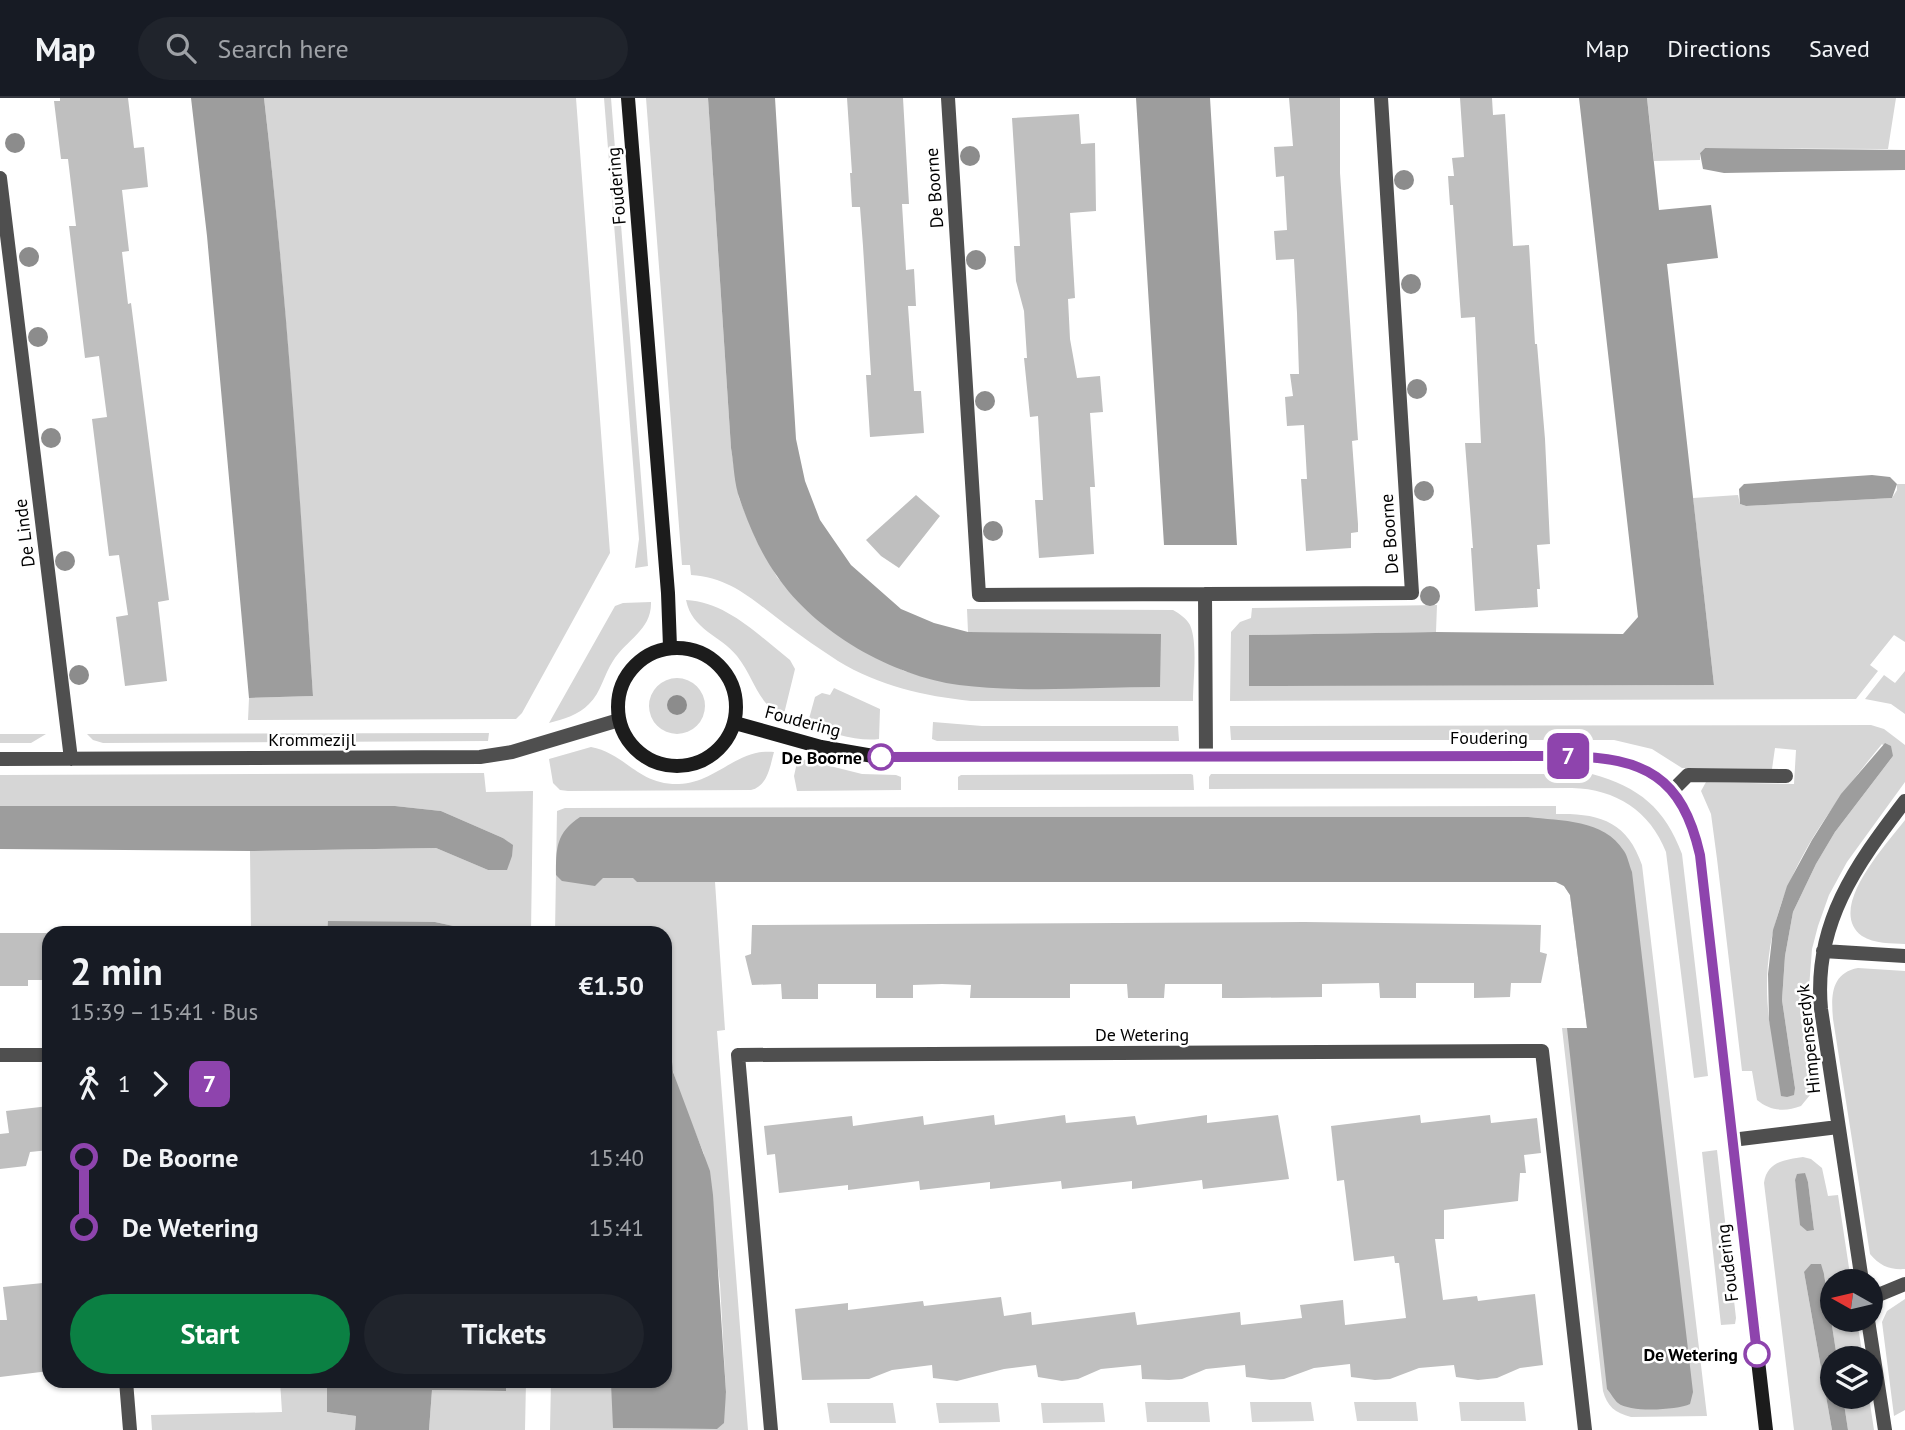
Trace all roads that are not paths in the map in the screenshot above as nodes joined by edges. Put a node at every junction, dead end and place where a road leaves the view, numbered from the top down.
1 (628, 98) edge
2 (948, 98) edge
3 (1381, 98) edge
4 (0, 178) edge
5 (1205, 594) junction
6 (670, 647) junction
7 (619, 720) junction
8 (735, 723) junction
9 (1206, 757) junction
10 (0, 759) edge
11 (71, 759) junction
12 (1786, 776) dead end
13 (1673, 790) junction
14 (1905, 801) edge
15 (1823, 951) junction
16 (1905, 956) edge
17 (0, 1055) edge
18 (42, 1055) edge
19 (1838, 1127) junction
20 (1732, 1140) junction
21 (1860, 1269) edge
22 (1905, 1284) edge
23 (1883, 1293) edge
24 (1870, 1332) edge
25 (127, 1388) edge
26 (131, 1430) edge
27 (771, 1430) edge
28 (1585, 1430) edge
29 (1766, 1430) edge
30 (1885, 1430) edge

1 - 6 street, Foudering
2 - 5 street, De Boorne
3 - 5 street, De Boorne
4 - 11 street, De Linde
5 - 9 street
6 - 7 street
6 - 8 street
7 - 8 street
7 - 11 street, Krommezijl
8 - 9 street, Foudering
9 - 13 street, Foudering
10 - 11 street, Krommezijl
12 - 13 street
13 - 20 street, Foudering
14 - 15 street, Himpenserdyk
15 - 16 street
15 - 19 street, Himpenserdyk
17 - 18 street
19 - 20 street
19 - 21 street, Himpenserdyk
20 - 29 street, Foudering
22 - 23 street
24 - 30 street
25 - 26 street
27 - 28 street, De Wetering

